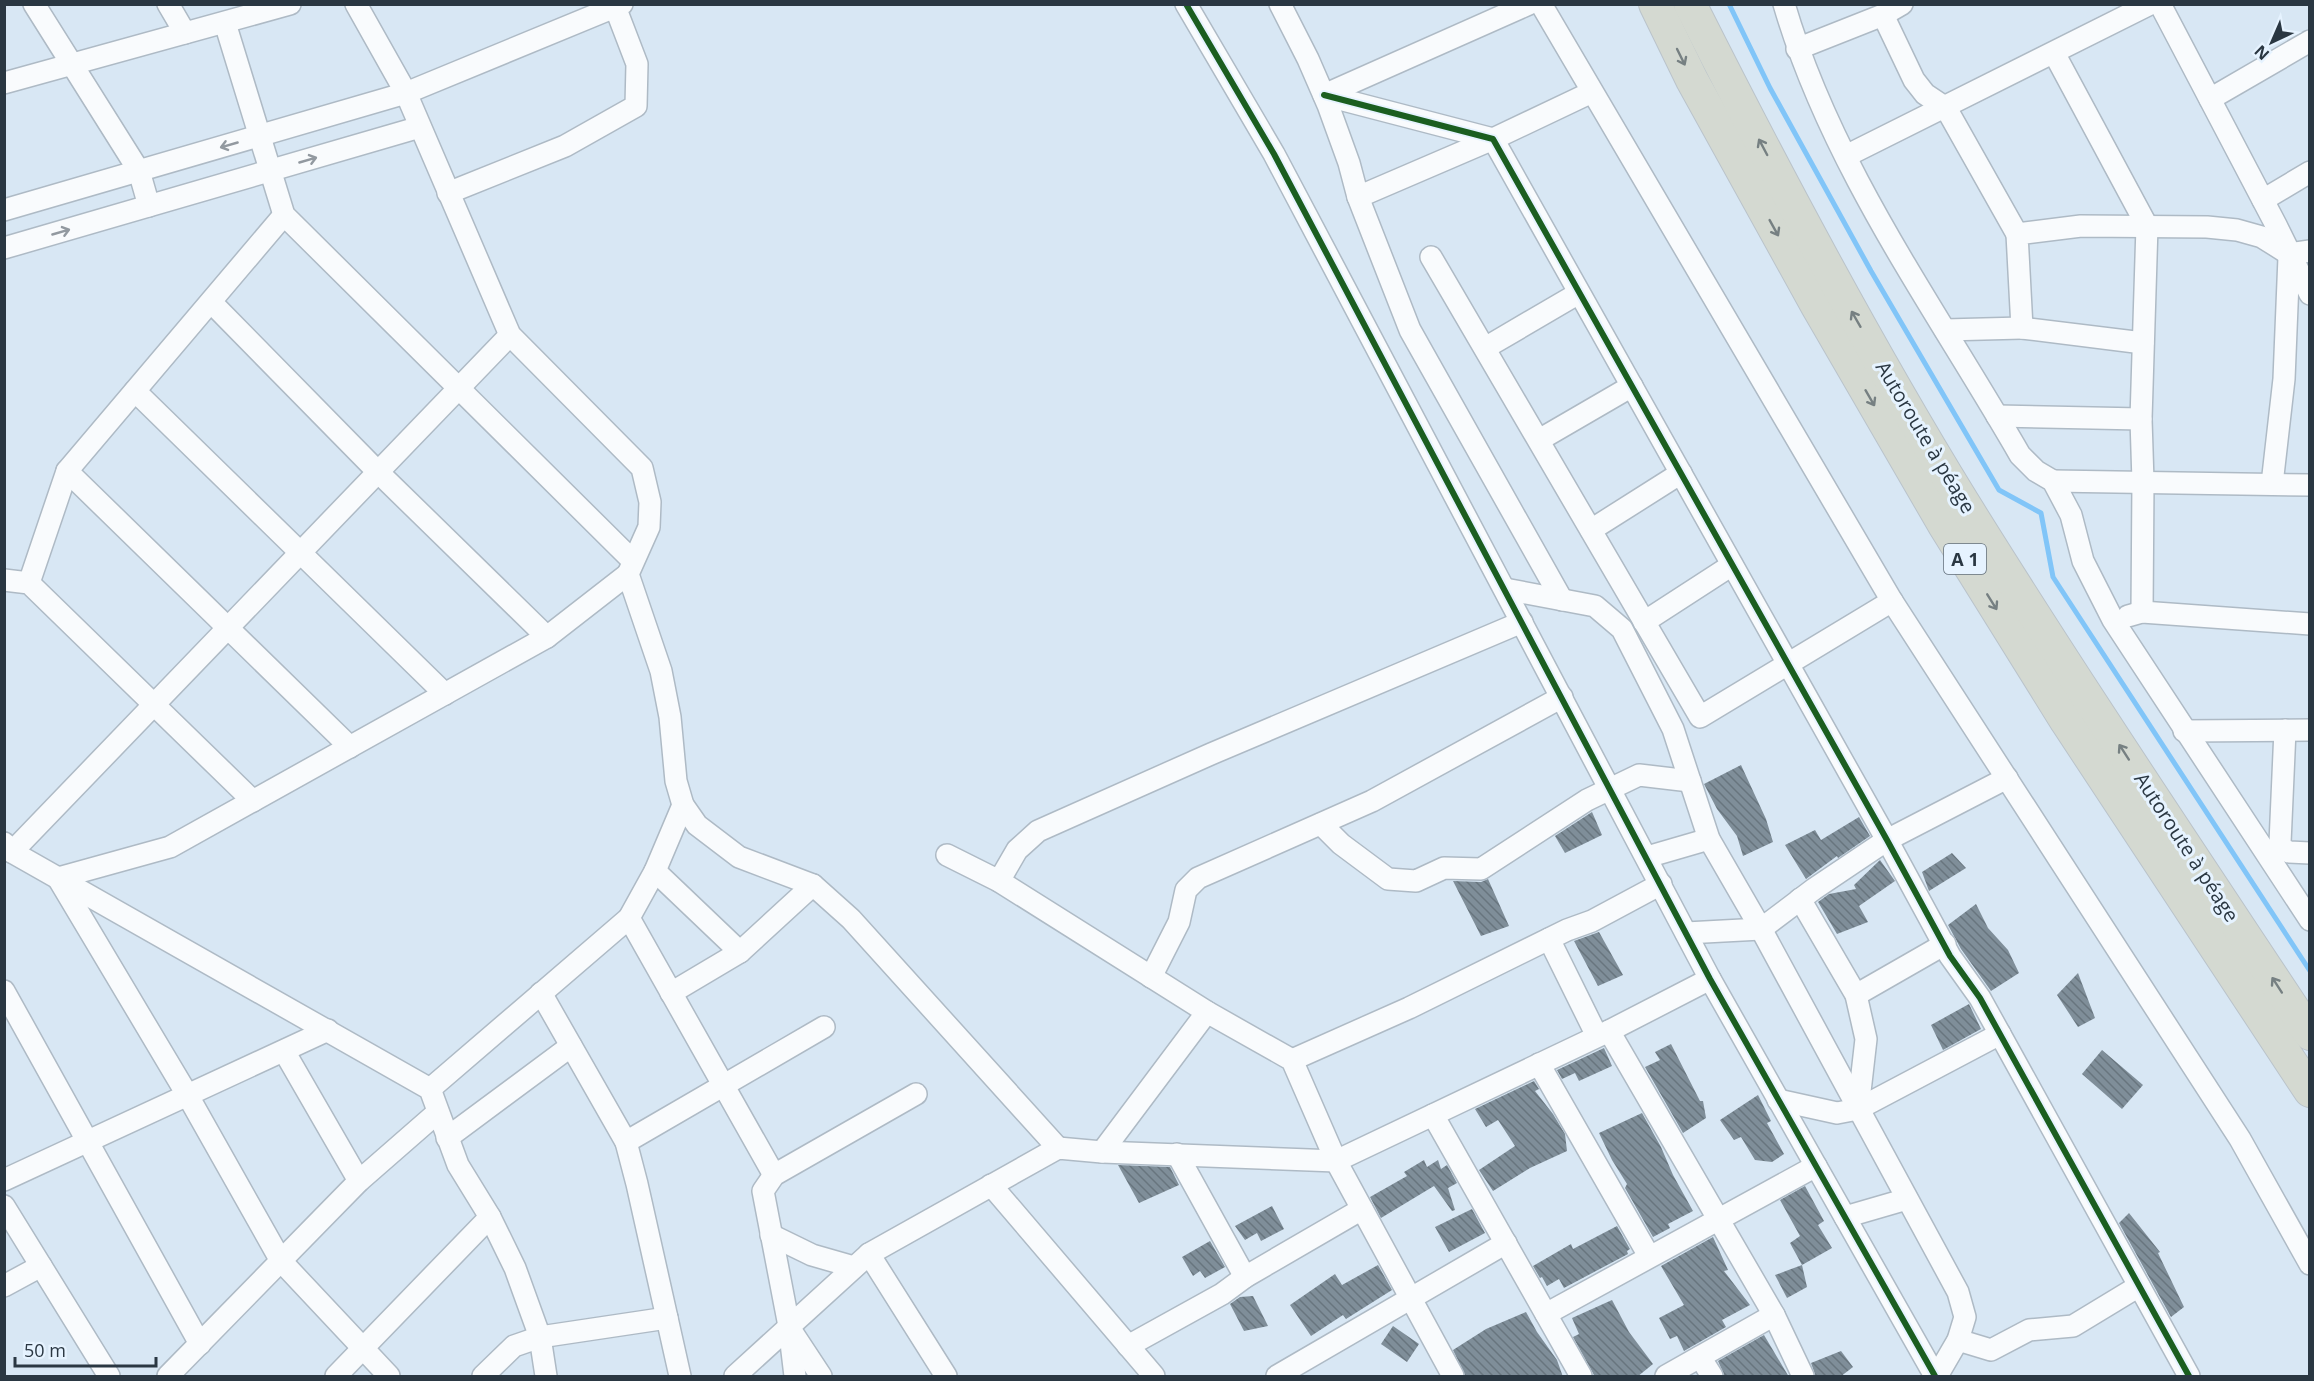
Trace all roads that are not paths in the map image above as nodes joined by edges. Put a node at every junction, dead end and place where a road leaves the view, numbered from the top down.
1 (34, 4) edge
2 (168, 4) edge
3 (290, 4) edge
4 (356, 4) edge
5 (1186, 4) edge
6 (1280, 4) edge
7 (1529, 4) edge
8 (1541, 4) edge
9 (1655, 4) edge
10 (1690, 4) edge
11 (1784, 4) edge
12 (1902, 4) edge
13 (2150, 4) edge
14 (2160, 4) edge
15 (617, 5) edge
16 (1883, 15) junction
17 (225, 23) junction
18 (185, 33) junction
19 (2310, 41) edge
20 (1797, 49) junction
21 (2054, 53) junction
22 (70, 64) junction
23 (4, 83) edge
24 (1592, 92) junction
25 (406, 93) junction
26 (1324, 95) junction
27 (2210, 99) junction
28 (1946, 108) junction
29 (420, 127) junction
30 (260, 136) junction
31 (1493, 139) junction
32 (1846, 156) junction
33 (139, 171) junction
34 (270, 171) junction
35 (2310, 172) edge
36 (448, 193) junction
37 (1358, 197) junction
38 (2263, 200) junction
39 (149, 206) junction
40 (4, 210) edge
41 (284, 215) junction
42 (2147, 226) junction
43 (2017, 234) junction
44 (4, 248) edge
45 (2299, 252) edge
46 (1431, 257) dead end
47 (1579, 293) junction
48 (2310, 294) edge
49 (210, 302) junction
50 (2022, 328) junction
51 (1945, 330) junction
52 (510, 335) junction
53 (2143, 343) junction
54 (1485, 348) junction
55 (1632, 386) junction
56 (459, 389) junction
57 (135, 391) junction
58 (1997, 416) junction
59 (2141, 419) junction
60 (1539, 440) junction
61 (67, 471) junction
62 (378, 472) junction
63 (1681, 473) junction
64 (2053, 481) junction
65 (2143, 482) junction
66 (2272, 484) junction
67 (2310, 485) edge
68 (1591, 531) junction
69 (301, 553) junction
70 (1732, 565) junction
71 (630, 567) junction
72 (4, 580) edge
73 (29, 583) junction
74 (1505, 589) junction
75 (1562, 600) junction
76 (1892, 601) junction
77 (2142, 612) junction
78 (2113, 620) junction
79 (1522, 622) junction
80 (1644, 622) junction
81 (2310, 624) edge
82 (228, 628) junction
83 (547, 637) junction
84 (1788, 664) junction
85 (445, 693) junction
86 (1562, 697) junction
87 (154, 705) junction
88 (2285, 730) junction
89 (2310, 730) edge
90 (2184, 731) junction
91 (350, 747) junction
92 (2007, 778) junction
93 (1690, 781) junction
94 (1611, 789) junction
95 (252, 801) junction
96 (682, 805) junction
97 (1321, 824) junction
98 (1708, 839) junction
99 (1887, 840) junction
100 (8, 848) edge
101 (2310, 853) edge
102 (947, 855) dead end
103 (1647, 857) junction
104 (655, 871) junction
105 (58, 878) junction
106 (999, 881) junction
107 (1661, 884) junction
108 (813, 885) junction
109 (1800, 899) junction
110 (629, 918) junction
111 (2310, 920) edge
112 (1761, 929) junction
113 (1686, 933) junction
114 (1549, 939) junction
115 (1946, 944) junction
116 (740, 952) junction
117 (1151, 977) junction
118 (1710, 979) junction
119 (4, 991) edge
120 (541, 993) junction
121 (671, 993) junction
122 (1856, 995) junction
123 (1207, 1012) junction
124 (824, 1027) dead end
125 (328, 1030) junction
126 (1603, 1033) junction
127 (2000, 1034) junction
128 (2310, 1034) edge
129 (571, 1046) junction
130 (284, 1051) junction
131 (1292, 1060) junction
132 (1539, 1064) junction
133 (723, 1085) junction
134 (430, 1089) junction
135 (2310, 1091) edge
136 (916, 1094) dead end
137 (188, 1096) junction
138 (1778, 1100) junction
139 (1858, 1109) junction
140 (438, 1112) junction
141 (1433, 1115) junction
142 (447, 1138) junction
143 (88, 1142) junction
144 (626, 1142) junction
145 (1058, 1148) junction
146 (1102, 1152) junction
147 (1177, 1154) junction
148 (1336, 1161) junction
149 (1816, 1166) junction
150 (774, 1175) junction
151 (4, 1180) edge
152 (359, 1181) junction
153 (991, 1185) junction
154 (1907, 1199) junction
155 (4, 1206) edge
156 (1362, 1209) junction
157 (490, 1217) junction
158 (1845, 1217) junction
159 (1718, 1218) junction
160 (771, 1235) junction
161 (1506, 1243) junction
162 (1649, 1256) junction
163 (862, 1260) junction
164 (281, 1261) junction
165 (2310, 1264) edge
166 (41, 1266) junction
167 (1245, 1277) junction
168 (4, 1286) edge
169 (2139, 1286) junction
170 (1409, 1299) junction
171 (1546, 1314) junction
172 (1774, 1315) junction
173 (667, 1318) junction
174 (789, 1326) junction
175 (540, 1337) junction
176 (1958, 1340) junction
177 (200, 1344) junction
178 (1128, 1346) junction
179 (362, 1349) junction
180 (1700, 1357) junction
181 (109, 1377) edge
182 (168, 1377) edge
183 (336, 1377) edge
184 (389, 1377) edge
185 (483, 1377) edge
186 (546, 1377) edge
187 (680, 1377) edge
188 (735, 1377) edge
189 (795, 1377) edge
190 (820, 1377) edge
191 (946, 1377) edge
192 (1154, 1377) edge
193 (1277, 1377) edge
194 (1453, 1377) edge
195 (1581, 1377) edge
196 (1666, 1377) edge
197 (1712, 1377) edge
198 (1803, 1377) edge
199 (1936, 1377) edge
200 (2189, 1377) edge

1 - 22 street
2 - 18 street
3 - 17 street
4 - 25 street
5 - 74 street
6 - 26 street
7 - 26 street
8 - 24 street
9 -> 135 highway, A 1
128 -> 10 highway, Autoroute à péage / A 1
11 - 20 street
12 - 16 street
13 - 21 street
14 - 27 street
15 - 25 street
15 - 36 street
16 - 20 street
16 - 28 street
17 - 18 street
17 - 30 street
18 - 22 street
19 - 27 street
20 - 32 street
21 - 28 street
21 - 42 street
22 - 23 street
22 - 33 street
24 - 31 street
24 - 76 street
25 - 29 street
25 - 30 street
26 - 31 street
26 - 37 street
27 - 38 street
28 - 32 street
28 - 43 street
34 -> 29 street
29 - 36 street
30 -> 33 street
30 - 34 street
31 - 37 street
31 - 47 street
32 - 51 street
33 - 39 street
33 - 40 street
34 - 39 street
34 - 41 street
35 - 38 street
36 - 52 street
37 - 75 street
38 - 45 street
44 -> 39 street
41 - 49 street
41 - 56 street
42 - 43 street
42 - 45 street
42 - 53 street
43 - 50 street
45 - 48 street
45 - 66 street
46 - 54 street
47 - 54 street
47 - 55 street
49 - 57 street
49 - 62 street
50 - 51 street
50 - 53 street
51 - 58 street
52 - 56 street
52 - 71 street
53 - 59 street
54 - 60 street
55 - 60 street
55 - 63 street
56 - 62 street
56 - 71 street
57 - 61 street
57 - 69 street
58 - 59 street
58 - 64 street
59 - 65 street
60 - 68 street
61 - 73 street
61 - 82 street
62 - 69 street
62 - 83 street
63 - 68 street
63 - 70 street
64 - 65 street
64 - 78 street
65 - 66 street
65 - 77 street
66 - 67 street
68 - 80 street
69 - 82 street
69 - 85 street
70 - 80 street
70 - 84 street
71 - 83 street
71 - 96 street
72 - 73 street
73 - 87 street
74 - 75 street
74 - 79 street
75 - 93 street
76 - 84 street
76 - 92 street
77 - 78 street
77 - 81 street
78 - 90 street
79 - 86 street
79 - 106 street
80 - 84 street
82 - 87 street
82 - 91 street
83 - 85 street
84 - 99 street
85 - 91 street
86 - 94 street
86 - 97 street
87 - 95 street
87 - 100 street
88 - 89 street
88 - 90 street
88 - 101 street
90 - 111 street
91 - 95 street
92 - 99 street
92 - 165 street
93 - 94 street
93 - 98 street
94 - 97 street
94 - 103 street
95 - 105 street
96 - 104 street
96 - 108 street
97 - 117 street
98 - 103 street
98 - 112 street
99 - 109 street
99 - 115 street
100 - 105 street
102 - 106 street
103 - 107 street
104 - 110 street
104 - 116 street
105 - 125 street
105 - 137 street
106 - 117 street
107 - 113 street
107 - 114 street
108 - 116 street
108 - 145 street
109 - 112 street
109 - 122 street
110 - 120 street
110 - 121 street
112 - 113 street
112 - 139 street
113 - 118 street
114 - 126 street
114 - 131 street
115 - 122 street
115 - 127 street
116 - 121 street
117 - 123 street
118 - 126 street
118 - 138 street
119 - 143 street
120 - 129 street
120 - 134 street
121 - 133 street
122 - 139 street
123 - 131 street
123 - 146 street
124 - 133 street
125 - 130 street
125 - 134 street
126 - 132 street
126 - 159 street
127 - 139 street
127 - 169 street
129 - 142 street
129 - 144 street
130 - 137 street
130 - 152 street
131 - 148 street
132 - 141 street
132 - 162 street
133 - 144 street
133 - 150 street
134 - 140 street
136 - 150 street
137 - 143 street
137 - 164 street
138 - 139 street
138 - 149 street
139 - 154 street
140 - 142 street
140 - 152 street
141 - 148 street
141 - 161 street
142 - 157 street
143 - 151 street
143 - 177 street
144 - 173 street
145 - 146 street
145 - 153 street
146 - 147 street
147 - 148 street
147 - 167 street
148 - 156 street
149 - 158 street
149 - 159 street
150 - 160 street
152 - 164 street
153 - 163 street
153 - 178 street
154 - 158 street
154 - 176 street
155 - 166 street
156 - 167 street
156 - 170 street
157 - 175 street
157 - 179 street
158 - 199 street
159 - 162 street
159 - 172 street
160 - 163 street
160 - 174 street
161 - 170 street
161 - 171 street
162 - 171 street
163 - 174 street
163 - 191 street
164 - 177 street
164 - 179 street
166 - 168 street
166 - 181 street
167 - 178 street
169 - 176 street
169 - 200 street
170 - 193 street
170 - 194 street
171 - 195 street
172 - 180 street
172 - 198 street
173 - 175 street
173 - 187 street
174 - 188 street
174 - 189 street
174 - 190 street
175 - 185 street
175 - 186 street
176 - 199 street
177 - 182 street
178 - 192 street
179 - 183 street
179 - 184 street
180 - 196 street
180 - 197 street

